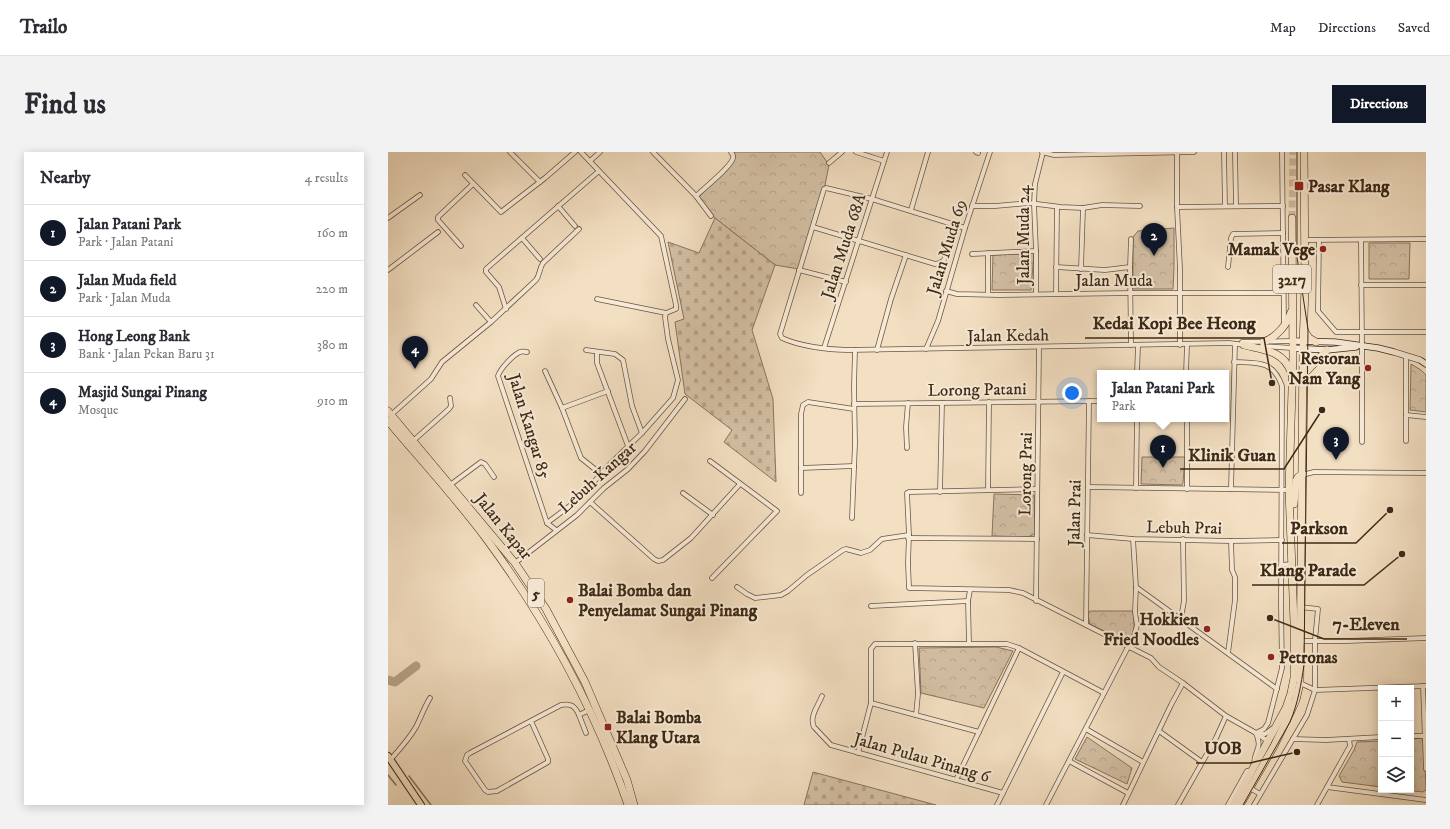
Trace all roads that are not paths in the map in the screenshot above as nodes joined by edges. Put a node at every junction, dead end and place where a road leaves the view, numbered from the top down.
1 (510, 152) edge
2 (575, 152) edge
3 (581, 152) edge
4 (600, 152) edge
5 (653, 152) edge
6 (731, 152) edge
7 (842, 152) edge
8 (856, 152) edge
9 (887, 152) edge
10 (928, 152) edge
11 (990, 152) edge
12 (1043, 152) edge
13 (1177, 152) edge
14 (1186, 152) edge
15 (1194, 152) edge
16 (1224, 152) edge
17 (1235, 152) edge
18 (1282, 152) edge
19 (1304, 152) edge
20 (1092, 153) edge
21 (1142, 153) edge
22 (590, 161) junction
23 (884, 161) junction
24 (829, 163) dead end
25 (599, 171) junction
26 (465, 175) dead end
27 (540, 182) junction
28 (473, 184) junction
29 (420, 195) dead end
30 (696, 196) junction
31 (872, 199) junction
32 (1034, 204) junction
33 (558, 206) junction
34 (972, 206) junction
35 (1058, 206) junction
36 (1140, 206) dead end
37 (1225, 206) junction
38 (1236, 206) junction
39 (1283, 206) junction
40 (1177, 207) junction
41 (1083, 208) junction
42 (911, 210) junction
43 (711, 216) dead end
44 (388, 218) edge
45 (1292, 218) tunnel mouth
46 (954, 225) junction
47 (575, 226) dead end
48 (813, 227) junction
49 (965, 228) junction
50 (579, 229) dead end
51 (438, 232) dead end
52 (1283, 233) junction
53 (522, 238) junction
54 (1131, 239) dead end
55 (1426, 239) edge
56 (858, 240) junction
57 (1304, 240) junction
58 (1319, 240) junction
59 (1361, 240) junction
60 (461, 246) dead end
61 (1036, 250) junction
62 (988, 253) junction
63 (972, 254) dead end
64 (906, 255) junction
65 (540, 259) dead end
66 (1056, 267) junction
67 (1130, 267) junction
68 (1228, 267) dead end
69 (1081, 269) junction
70 (388, 270) edge
71 (799, 270) junction
72 (846, 282) junction
73 (1361, 285) junction
74 (1426, 285) edge
75 (946, 291) junction
76 (1130, 293) junction
77 (1283, 293) junction
78 (988, 294) junction
79 (1036, 294) junction
80 (1056, 294) junction
81 (1180, 294) junction
82 (597, 299) dead end
83 (476, 305) dead end
84 (506, 308) junction
85 (1292, 308) junction
86 (666, 313) junction
87 (491, 322) junction
88 (1284, 325) junction
89 (1304, 327) junction
90 (1362, 332) junction
91 (1426, 332) edge
92 (1263, 342) junction
93 (1316, 342) junction
94 (1235, 344) junction
95 (1131, 345) junction
96 (1180, 345) junction
97 (1188, 345) junction
98 (1244, 345) junction
99 (1292, 345) junction
100 (1303, 345) junction
101 (1138, 346) junction
102 (1362, 346) junction
103 (1039, 347) junction
104 (824, 348) junction
105 (926, 349) junction
106 (586, 350) dead end
107 (856, 350) junction
108 (877, 350) junction
109 (1327, 350) junction
110 (527, 352) dead end
111 (597, 352) junction
112 (1406, 356) junction
113 (1234, 362) junction
114 (1426, 364) edge
115 (1137, 370) edge
116 (1186, 370) edge
117 (545, 371) dead end
118 (1303, 375) junction
119 (608, 391) junction
120 (450, 398) dead end
121 (1291, 398) junction
122 (685, 399) dead end
123 (1089, 401) junction
124 (1097, 401) edge
125 (989, 402) junction
126 (1038, 402) junction
127 (908, 403) junction
128 (942, 403) junction
129 (854, 406) junction
130 (562, 408) junction
131 (1406, 415) junction
132 (389, 416) edge
133 (1426, 417) edge
134 (1137, 422) edge
135 (1187, 422) edge
136 (642, 433) junction
137 (413, 441) junction
138 (1406, 441) dead end
139 (1362, 442) dead end
140 (628, 446) junction
141 (907, 448) dead end
142 (710, 461) dead end
143 (854, 466) junction
144 (801, 468) junction
145 (1426, 473) edge
146 (601, 474) junction
147 (1302, 475) junction
148 (494, 476) dead end
149 (740, 484) junction
150 (450, 485) junction
151 (1088, 487) junction
152 (1136, 488) junction
153 (1037, 489) junction
154 (1187, 489) junction
155 (1231, 489) junction
156 (988, 490) junction
157 (1285, 490) junction
158 (940, 492) junction
159 (683, 493) dead end
160 (801, 493) dead end
161 (590, 502) junction
162 (713, 515) junction
163 (852, 518) dead end
164 (548, 522) junction
165 (556, 530) junction
166 (1087, 536) junction
167 (909, 537) junction
168 (1037, 539) junction
169 (1133, 539) junction
170 (1183, 539) junction
171 (1282, 540) junction
172 (1231, 541) junction
173 (1291, 544) junction
174 (515, 563) junction
175 (1292, 564) junction
176 (1281, 565) junction
177 (712, 578) dead end
178 (738, 587) dead end
179 (1136, 587) junction
180 (970, 590) junction
181 (1036, 600) junction
182 (968, 601) junction
183 (871, 606) dead end
184 (1300, 607) junction
185 (1181, 618) junction
186 (1086, 625) junction
187 (1426, 638) edge
188 (1315, 640) junction
189 (1300, 641) junction
190 (915, 643) junction
191 (969, 643) junction
192 (1019, 648) junction
193 (1129, 648) junction
194 (1228, 653) junction
195 (1063, 672) junction
196 (1183, 683) junction
197 (1300, 683) junction
198 (1424, 686) edge
199 (1277, 689) junction
200 (1315, 690) junction
201 (1104, 693) junction
202 (822, 696) dead end
203 (430, 698) dead end
204 (871, 703) junction
205 (589, 710) junction
206 (579, 715) junction
207 (916, 715) junction
208 (1226, 716) junction
209 (531, 721) junction
210 (1276, 726) junction
211 (1086, 729) junction
212 (1159, 731) junction
213 (979, 732) junction
214 (1256, 732) junction
215 (586, 733) dead end
216 (1414, 736) edge
217 (1425, 736) junction
218 (1378, 737) edge
219 (1293, 739) junction
220 (1349, 739) junction
221 (1271, 744) junction
222 (858, 753) junction
223 (389, 758) edge
224 (1069, 761) junction
225 (1143, 762) junction
226 (1202, 762) junction
227 (1254, 768) junction
228 (1426, 769) edge
229 (956, 780) junction
230 (1327, 787) junction
231 (1250, 788) junction
232 (1003, 793) junction
233 (1128, 793) junction
234 (1260, 794) junction
235 (1426, 800) edge
236 (999, 804) edge
237 (1047, 804) edge
238 (421, 805) edge
239 (628, 805) edge
240 (634, 805) edge
241 (1123, 805) edge
242 (1178, 805) edge
243 (1228, 805) edge
244 (1233, 805) edge
245 (1240, 805) edge
246 (1254, 805) edge
247 (1317, 805) edge

1 - 27 street
2 - 27 street
3 - 22 street
4 - 22 street
5 - 30 street
6 - 30 street
7 - 24 street
8 - 23 street
9 - 23 street, Jalan Muda 68A
10 - 42 street
11 - 34 street, Jalan Muda 69
12 - 20 street
12 - 32 street, Jalan Muda 24
13 - 14 street
13 - 21 street
13 - 40 street
14 - 15 street
16 - 37 street
17 - 38 street
18 - 39 street
19 - 57 highway, 3217
20 - 21 street
22 - 25 street
23 - 31 street, Jalan Muda 68A
25 - 33 street
25 - 86 street
26 - 28 street
27 - 28 street
28 - 60 street
29 - 44 street
30 - 43 street
31 - 42 street
31 - 48 street
31 - 56 street, Jalan Muda 68A
32 - 34 street
32 - 35 street
32 - 61 street, Jalan Muda 24
33 - 47 street
33 - 53 street
34 - 49 street, Jalan Muda 69
35 - 41 street
35 - 66 street
36 - 41 street
37 - 38 street
37 - 40 street
38 - 39 street
39 - 52 street
40 - 81 street
41 - 69 street
42 - 46 street
45 - 85 highway, 3217
46 - 49 street
46 - 64 street
48 - 56 street
48 - 71 street
49 - 75 street, Jalan Muda 69
50 - 84 street
51 - 70 street
52 - 68 street
52 - 77 street
53 - 65 street
53 - 84 street
54 - 67 street
55 - 59 street
56 - 64 street
56 - 72 street, Jalan Muda 68A
57 - 58 street
57 - 89 highway, 3217
58 - 59 street
58 - 90 street
59 - 73 street
61 - 62 street
61 - 79 street, Jalan Muda 24
62 - 63 street
62 - 78 street
64 - 108 street
66 - 69 street
66 - 80 street
67 - 69 street
67 - 76 street
71 - 72 street
71 - 104 street, Jalan Kedah
72 - 104 street, Jalan Muda 68A
73 - 74 street
73 - 90 street
75 - 78 street, Jalan Muda
75 - 105 street, Jalan Muda 69
76 - 80 street, Jalan Muda
76 - 81 street, Jalan Muda
76 - 95 street
77 - 81 street, Jalan Muda
77 - 88 street
78 - 79 street, Jalan Muda
79 - 80 street, Jalan Muda
81 - 96 street
82 - 86 street
83 - 87 street
84 - 87 street
85 - 88 highway
85 - 99 highway, 3217
86 - 136 street
87 - 132 street
88 - 92 highway
89 - 93 highway
89 - 100 highway, 3217
90 - 91 street
90 - 102 street
92 - 94 street
92 - 99 street
93 - 100 street
93 - 102 street
94 - 97 street, Jalan Kedah
94 - 98 street
94 - 113 street
95 - 101 street, Jalan Kedah
95 - 103 street, Jalan Kedah
96 - 97 street, Jalan Kedah
96 - 101 street, Jalan Kedah
97 - 116 street
98 - 99 street
98 - 121 highway
99 - 100 street
99 - 121 highway, 3217
100 - 109 street
100 - 118 highway, 3217
101 - 115 street
102 - 109 street
102 - 112 street
102 - 139 street
103 - 105 street, Jalan Kedah
103 - 126 street, Lorong Prai
104 - 107 street, Jalan Kedah
105 - 108 street, Jalan Kedah
106 - 111 street
107 - 108 street, Jalan Kedah
107 - 129 street
109 - 118 highway
110 - 164 street, Jalan Kangar 85
111 - 119 street
111 - 136 street
112 - 114 street
112 - 131 street
113 - 155 street
113 - 157 street
117 - 130 street
118 - 147 highway, 3217
119 - 130 street
119 - 140 street
120 - 137 street
121 - 157 highway, 3217
122 - 161 street, Lebuh Kangar
123 - 124 street, Lorong Patani
123 - 126 street, Lorong Patani
123 - 151 street, Jalan Prai
125 - 126 street, Lorong Patani
125 - 128 street, Lorong Patani
125 - 156 street
126 - 153 street, Lorong Prai
127 - 128 street, Lorong Patani
127 - 129 street, Lorong Patani
127 - 141 street
128 - 158 street
129 - 143 street
129 - 144 street, Lorong Patani
130 - 146 street
131 - 133 street
131 - 138 street
132 - 137 highway, Jalan Kapar / 5
132 - 205 highway, Jalan Kapar / 5
134 - 152 street
135 - 154 street
136 - 140 street
137 - 150 highway, Jalan Kapar / 5
140 - 146 street
142 - 149 street
143 - 144 street
143 - 163 street
144 - 160 street
145 - 147 street
146 - 164 street
147 - 173 highway
147 - 184 highway, 3217
148 - 150 street
149 - 162 street
149 - 177 street
150 - 174 highway, Jalan Kapar / 5
151 - 152 street
151 - 166 street, Jalan Prai
152 - 154 street
153 - 156 street
153 - 168 street, Lorong Prai
154 - 155 street
155 - 157 street
156 - 158 street
157 - 171 street
157 - 173 highway, 3217
158 - 167 street
159 - 162 street
161 - 162 street
161 - 165 street, Lebuh Kangar
164 - 165 street
165 - 174 street, Lebuh Kangar
166 - 169 street, Lebuh Prai
166 - 186 street, Jalan Prai
167 - 168 street
167 - 178 street
167 - 180 street
168 - 181 street, Lorong Prai
169 - 170 street, Lebuh Prai
169 - 179 street
170 - 172 street, Lebuh Prai
170 - 185 street
171 - 172 street, Lebuh Prai
171 - 176 street
172 - 194 street
173 - 175 highway, 3217
174 - 240 highway, Jalan Kapar / 5
175 - 176 street
175 - 210 highway, 3217
176 - 199 street
179 - 185 street
179 - 193 street
180 - 181 street
180 - 182 street
181 - 186 street
182 - 183 street
182 - 191 street
184 - 188 street
184 - 189 highway, 3217
185 - 194 street
186 - 193 street
187 - 188 street
188 - 189 street
188 - 200 street
189 - 197 highway, 3217
190 - 191 street
190 - 204 street
190 - 207 street
191 - 192 street
192 - 195 street
192 - 213 street
193 - 196 street
193 - 201 street
194 - 199 street
195 - 201 street
195 - 232 street
196 - 208 street
196 - 212 street
197 - 200 street
197 - 221 highway, 3217
198 - 200 street
198 - 217 street
199 - 214 street
200 - 219 street
201 - 211 street
202 - 222 street, Jalan Pulau Pinang 6
203 - 223 street
204 - 207 street
204 - 222 street
205 - 206 street
205 - 239 highway, Jalan Kapar / 5
206 - 209 street
206 - 215 street
207 - 213 street
208 - 214 street
208 - 226 street
209 - 209 street
210 - 214 street
210 - 221 highway, 3217
211 - 224 street
211 - 225 street
212 - 225 street
212 - 226 street
213 - 229 street
214 - 221 street
214 - 227 street
216 - 217 street
217 - 228 street
218 - 220 street
219 - 220 street
219 - 234 street
220 - 230 street
221 - 227 highway, 3217
221 - 231 highway, 3217
222 - 229 street, Jalan Pulau Pinang 6
223 - 238 main road
224 - 233 street
224 - 237 street
225 - 233 street
226 - 242 street
227 - 243 street
227 - 244 highway, 3217
229 - 232 street, Jalan Pulau Pinang 6
230 - 235 street
230 - 247 street
231 - 234 street
231 - 245 highway, 3217
232 - 236 street
233 - 241 street
234 - 246 street

